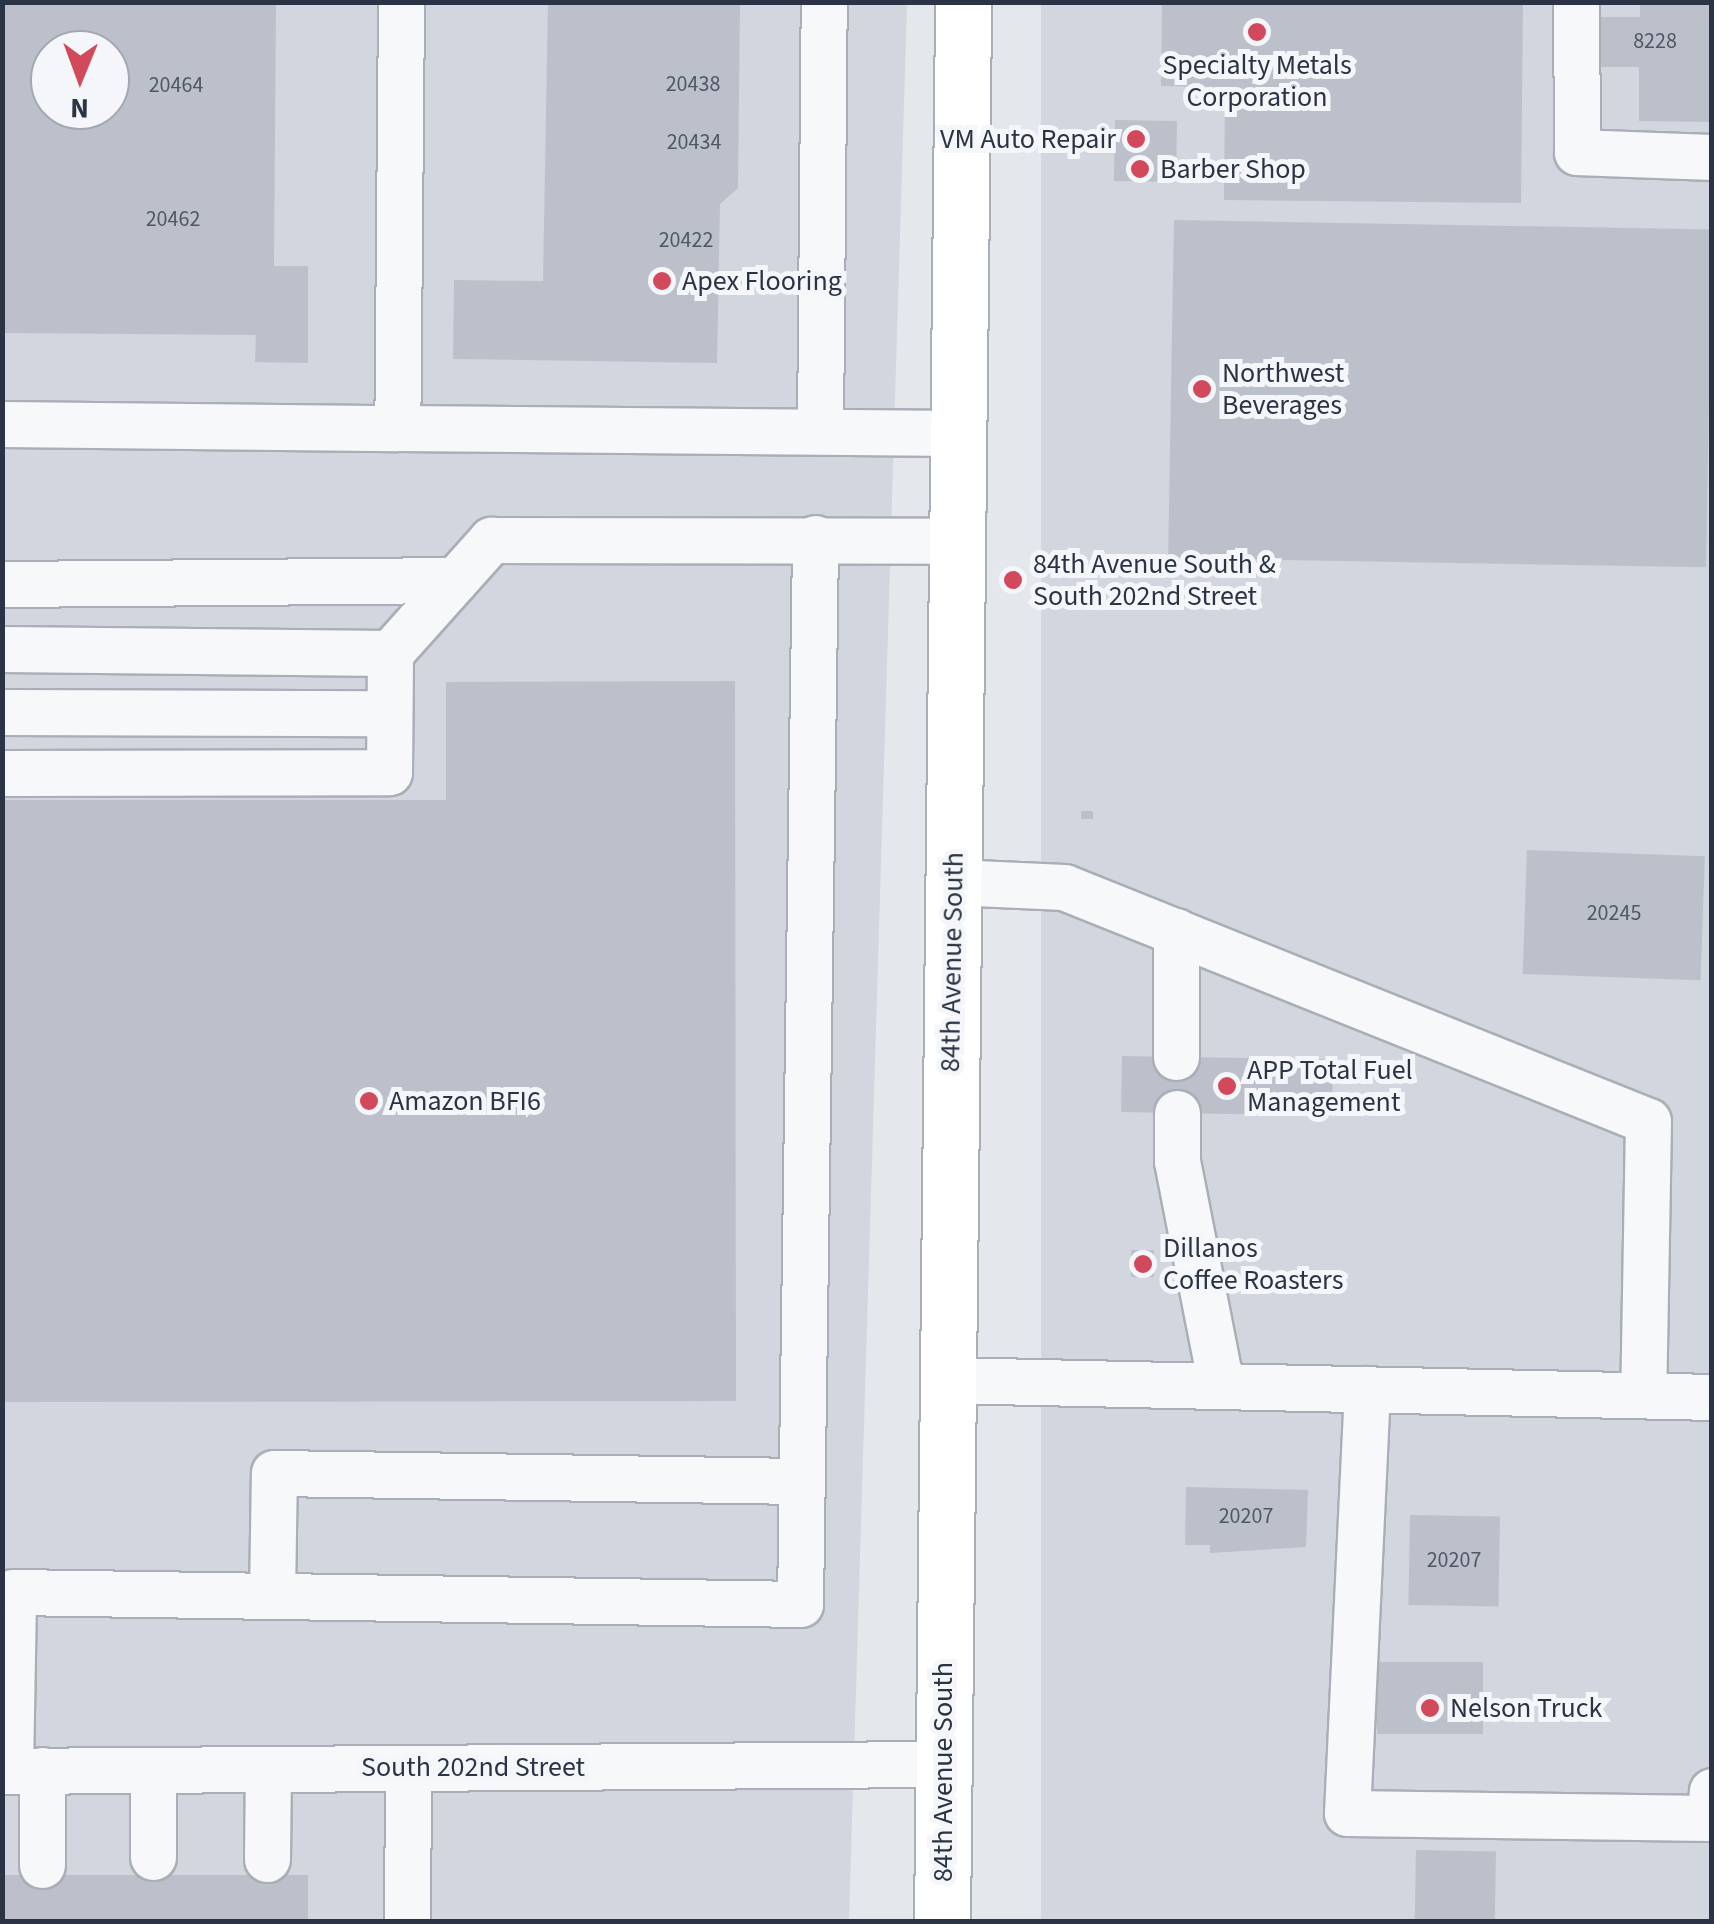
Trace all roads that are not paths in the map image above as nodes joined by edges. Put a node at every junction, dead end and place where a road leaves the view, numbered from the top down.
1 (401, 2) edge
2 (824, 2) edge
3 (963, 2) edge
4 (1576, 2) edge
5 (1712, 157) edge
6 (2, 424) edge
7 (397, 428) junction
8 (820, 432) junction
9 (958, 433) junction
10 (815, 538) junction
11 (957, 540) junction
12 (455, 580) junction
13 (2, 584) edge
14 (2, 649) edge
15 (390, 653) junction
16 (2, 712) edge
17 (382, 713) junction
18 (2, 773) edge
19 (953, 882) junction
20 (1176, 931) junction
21 (1176, 1057) dead end
22 (1177, 1113) dead end
23 (947, 1380) junction
24 (1221, 1386) junction
25 (1366, 1389) junction
26 (1643, 1395) junction
27 (1712, 1397) edge
28 (802, 1482) junction
29 (272, 1596) junction
30 (943, 1764) junction
31 (268, 1768) junction
32 (408, 1768) junction
33 (154, 1770) junction
34 (18, 1771) edge
35 (1712, 1792) edge
36 (153, 1856) dead end
37 (267, 1859) dead end
38 (42, 1865) dead end
39 (407, 1922) edge
40 (942, 1922) edge

1 - 7 street
2 - 8 street
3 - 9 main road, 84th Avenue South
4 - 5 street
6 - 7 street
7 - 8 street
8 - 9 street
9 - 11 main road, 84th Avenue South
10 - 11 street
10 - 12 street
10 - 28 street
11 - 19 main road, 84th Avenue South
12 - 13 street
12 - 15 street
14 - 15 street
15 - 17 street
16 - 17 street
17 - 18 street
19 - 20 street
19 - 23 main road, 84th Avenue South
20 - 21 street
20 - 26 street
22 - 24 street
23 - 24 street
23 - 30 main road, 84th Avenue South
24 - 25 street
25 - 26 street
25 - 35 street
26 - 27 street
28 - 29 street
28 - 29 street
29 - 34 street
30 - 32 street, South 202nd Street
30 - 40 main road, 84th Avenue South
31 - 32 street, South 202nd Street
31 - 33 street, South 202nd Street
31 - 37 street
32 - 39 street
33 - 34 street, South 202nd Street
33 - 36 street
34 - 38 street

